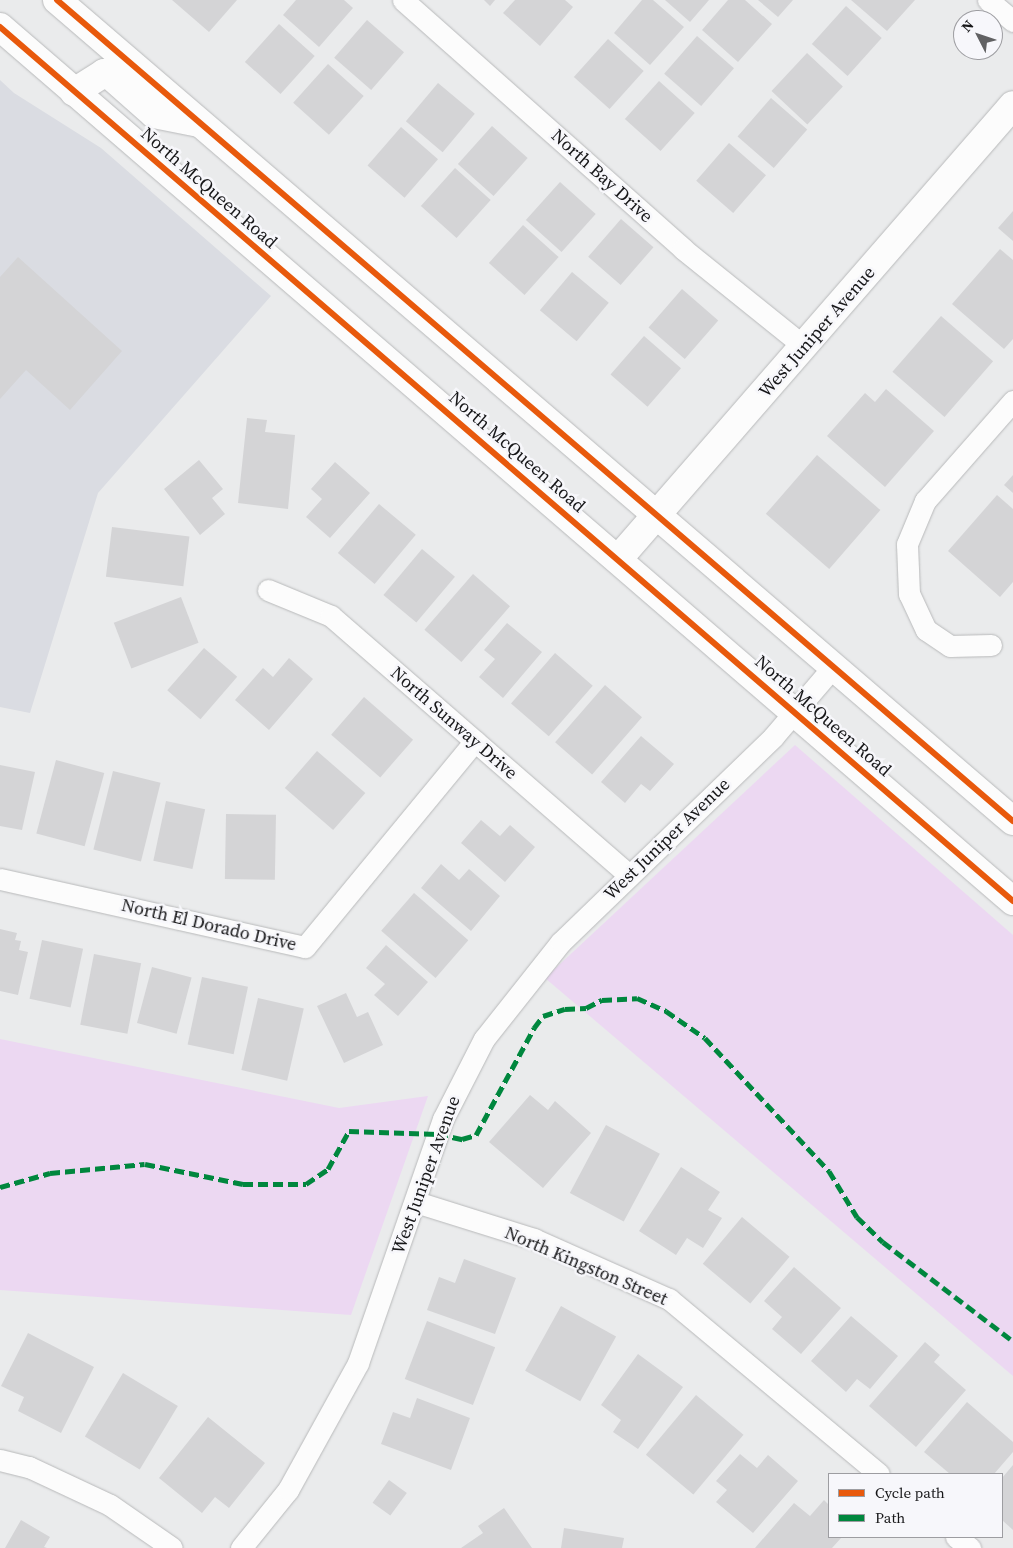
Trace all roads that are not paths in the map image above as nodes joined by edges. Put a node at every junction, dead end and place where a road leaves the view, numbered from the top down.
1 (57, 0) edge
2 (403, 0) edge
3 (988, 0) edge
4 (1013, 22) edge
5 (0, 27) edge
6 (74, 92) junction
7 (1013, 105) edge
8 (200, 123) junction
9 (805, 347) junction
10 (1013, 401) edge
11 (657, 516) junction
12 (619, 558) junction
13 (268, 590) dead end
14 (991, 645) dead end
15 (833, 667) junction
16 (794, 711) junction
17 (475, 742) junction
18 (1013, 822) edge
19 (629, 875) junction
20 (0, 878) edge
21 (1013, 900) edge
22 (416, 1202) junction
23 (0, 1460) edge
24 (878, 1473) edge
25 (957, 1538) edge
26 (172, 1548) edge
27 (241, 1548) edge
28 (970, 1548) edge

1 - 8 main road
2 - 9 street, North Bay Drive
3 - 4 street
5 - 6 main road, North McQueen Road
6 - 8 main road
6 - 12 main road, North McQueen Road
7 - 9 main road, West Juniper Avenue
8 - 11 main road
9 - 11 main road, West Juniper Avenue
10 - 14 street
11 - 12 main road, West Juniper Avenue
11 - 15 main road
12 - 16 main road, North McQueen Road
13 - 17 street, North Sunway Drive
15 - 16 street, West Juniper Avenue
15 - 18 main road
16 - 19 street, West Juniper Avenue
16 - 21 main road, North McQueen Road
17 - 19 street, North Sunway Drive
17 - 20 street, North El Dorado Drive
19 - 22 street, West Juniper Avenue
22 - 24 street, North Kingston Street
22 - 27 street, West Juniper Avenue
23 - 26 street
25 - 28 street

